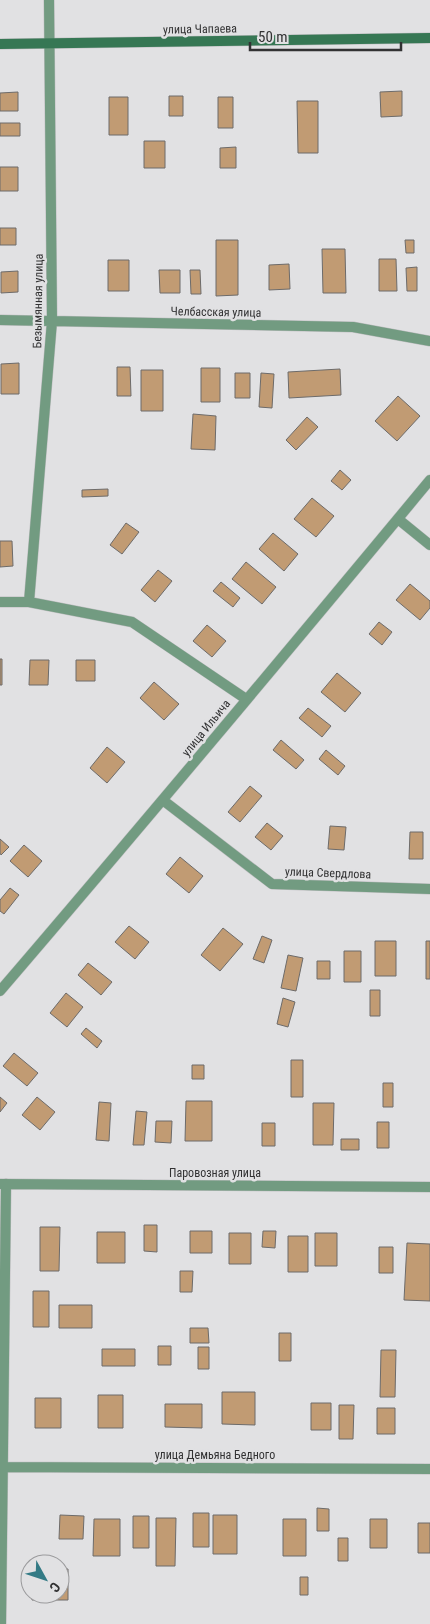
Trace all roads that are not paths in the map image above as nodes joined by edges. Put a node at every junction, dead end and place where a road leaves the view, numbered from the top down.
1 (49, 0) edge
2 (430, 38) edge
3 (0, 44) edge
4 (49, 44) junction
5 (0, 320) edge
6 (52, 321) junction
7 (430, 341) edge
8 (430, 480) edge
9 (398, 519) junction
10 (430, 545) edge
11 (0, 602) edge
12 (29, 602) junction
13 (246, 699) junction
14 (164, 800) junction
15 (430, 889) edge
16 (0, 991) edge
17 (3, 1184) edge
18 (430, 1187) edge
19 (1, 1467) edge
20 (430, 1468) edge
21 (1, 1624) edge

1 - 4 street, Безымянная улица
2 - 4 main road, улица Чапаева
3 - 4 main road, улица Чапаева
4 - 6 street, Безымянная улица
5 - 6 street, Челбасская улица
6 - 7 street, Челбасская улица
6 - 12 street, Безымянная улица
8 - 9 street, улица Ильича
9 - 10 street
9 - 13 street, улица Ильича
11 - 12 street
12 - 13 street
13 - 14 street, улица Ильича
14 - 15 street, улица Свердлова
14 - 16 street, улица Ильича
17 - 18 street, Паровозная улица
17 - 19 street
19 - 20 street, улица Демьяна Бедного
19 - 21 street

